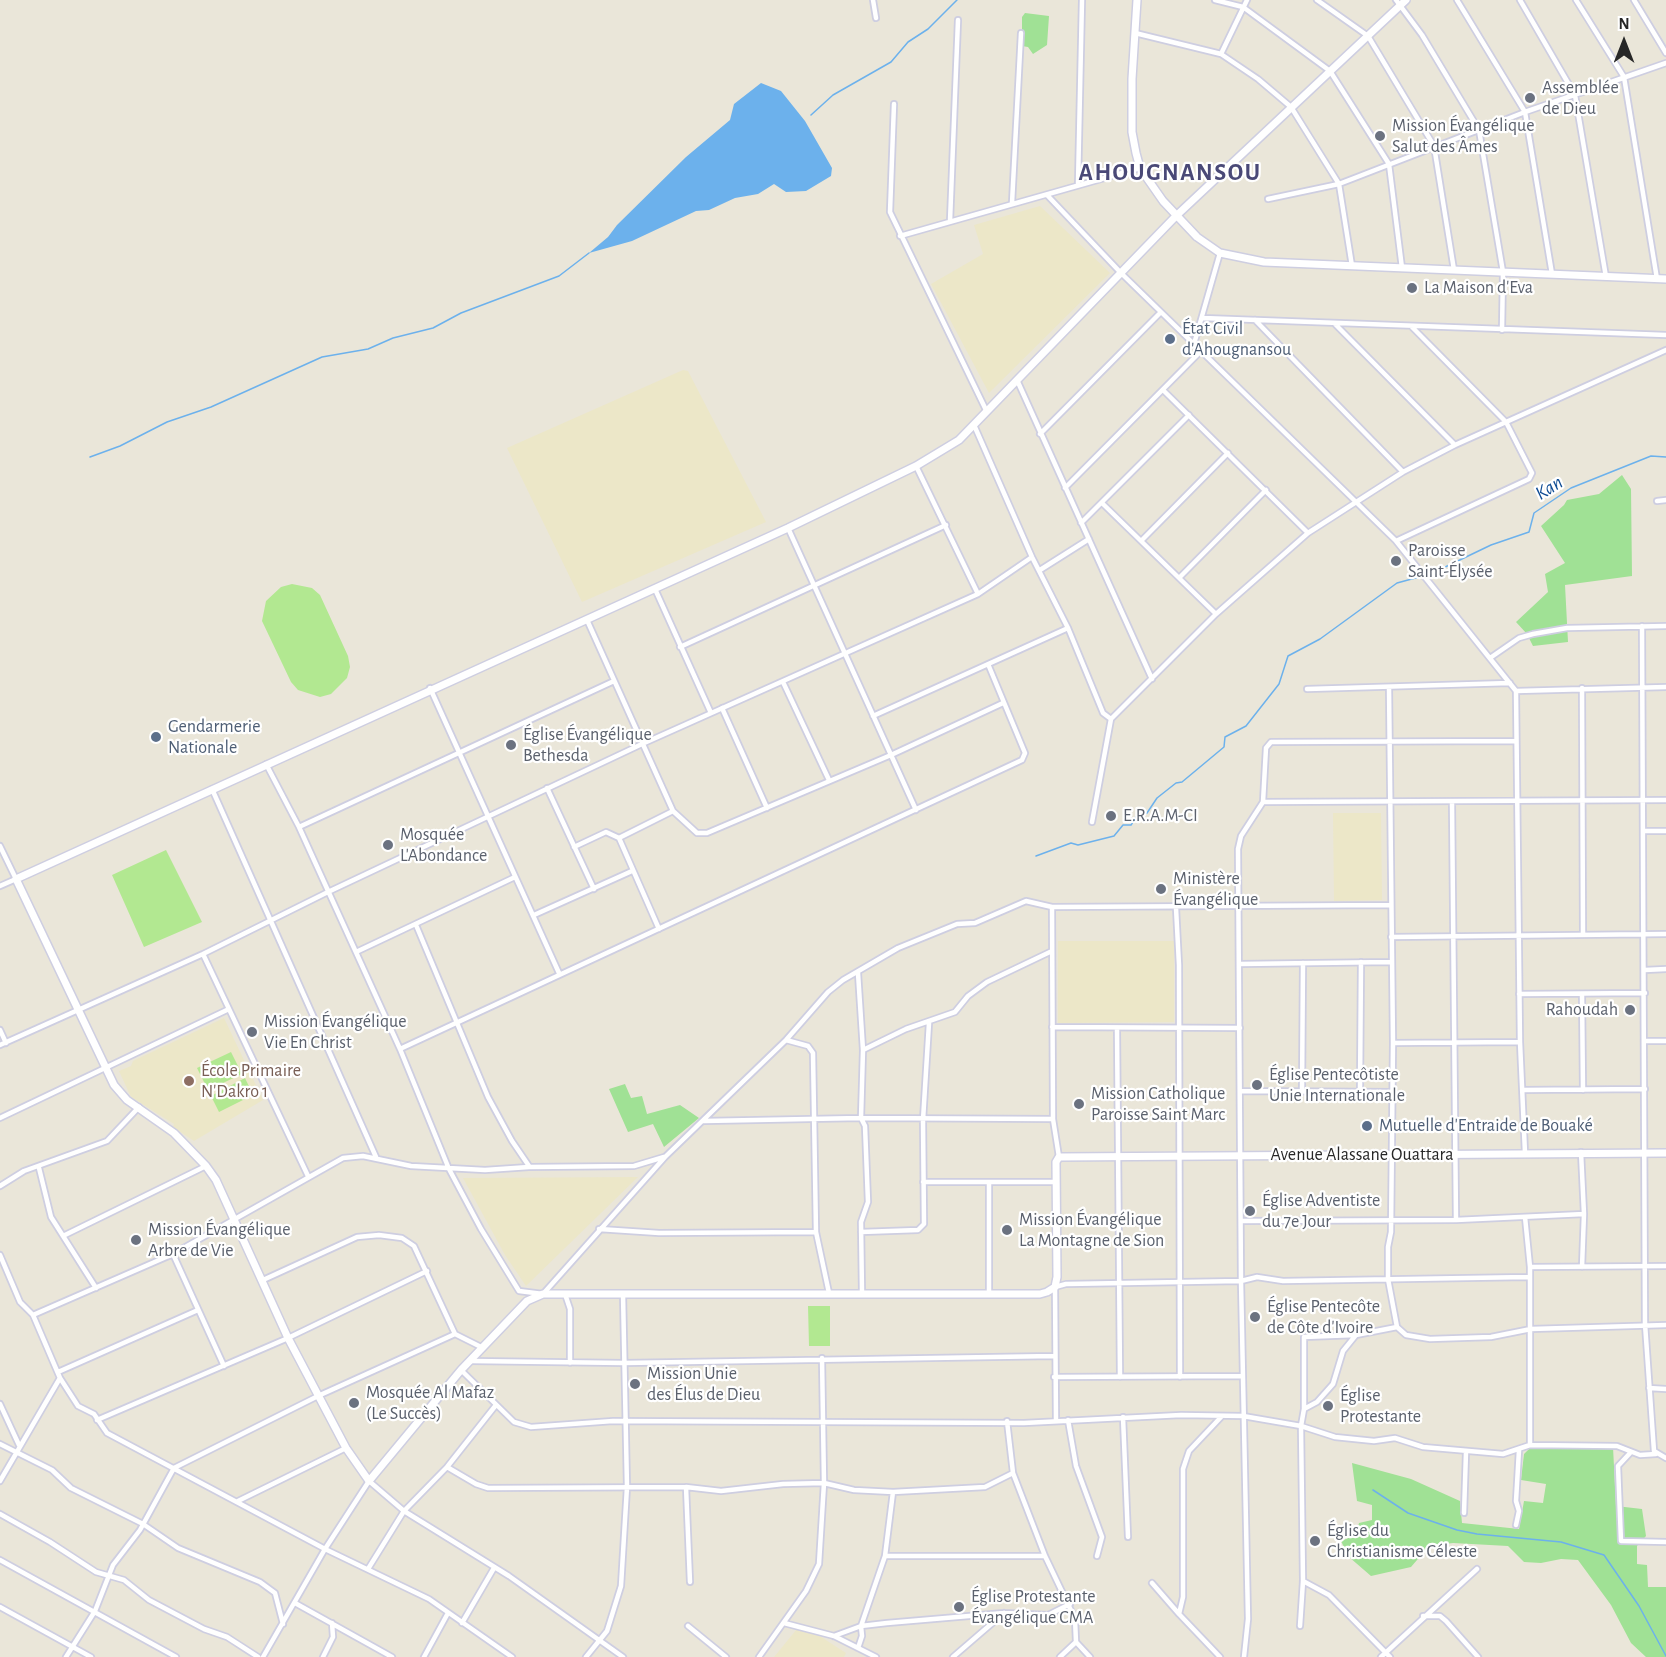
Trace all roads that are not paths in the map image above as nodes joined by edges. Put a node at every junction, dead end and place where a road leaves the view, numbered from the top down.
1 (873, 0) edge
2 (1082, 0) edge
3 (1137, 0) edge
4 (1215, 0) edge
5 (1246, 0) edge
6 (1317, 0) edge
7 (1457, 0) edge
8 (1520, 0) edge
9 (1576, 0) edge
10 (1634, 0) edge
11 (1401, 2) edge
12 (1243, 7) junction
13 (876, 18) dead end
14 (958, 20) dead end
15 (1021, 33) dead end
16 (1136, 33) junction
17 (1368, 36) junction
18 (1666, 53) edge
19 (1221, 54) junction
20 (1666, 63) edge
21 (1330, 71) junction
22 (1624, 77) junction
23 (1575, 96) junction
24 (894, 104) dead end
25 (1291, 107) junction
26 (1525, 112) junction
27 (1479, 130) junction
28 (1434, 146) junction
29 (1389, 164) junction
30 (1140, 168) junction
31 (1078, 184) junction
32 (1339, 184) junction
33 (1047, 195) junction
34 (1268, 199) dead end
35 (1012, 203) junction
36 (1176, 216) junction
37 (950, 221) junction
38 (900, 236) junction
39 (1220, 253) junction
40 (1352, 266) junction
41 (1402, 268) junction
42 (1454, 270) junction
43 (1503, 272) junction
44 (1121, 273) junction
45 (1552, 274) junction
46 (1606, 277) junction
47 (1657, 279) junction
48 (1666, 279) edge
49 (1161, 312) junction
50 (1203, 318) junction
51 (1255, 320) junction
52 (1335, 324) junction
53 (1412, 327) junction
54 (1502, 330) junction
55 (1666, 335) edge
56 (1194, 344) junction
57 (1666, 350) edge
58 (1201, 351) junction
59 (1017, 380) junction
60 (1163, 390) junction
61 (986, 410) junction
62 (1189, 415) junction
63 (1506, 423) junction
64 (974, 425) junction
65 (1040, 434) junction
66 (1455, 445) junction
67 (1228, 453) junction
68 (916, 466) junction
69 (1403, 472) junction
70 (1065, 488) junction
71 (1266, 490) junction
72 (1666, 500) edge
73 (1356, 501) junction
74 (1657, 501) dead end
75 (1102, 503) junction
76 (1082, 523) junction
77 (946, 525) junction
78 (788, 528) junction
79 (1308, 533) junction
80 (1089, 539) junction
81 (1141, 541) junction
82 (1396, 541) junction
83 (1032, 557) junction
84 (1040, 570) junction
85 (1179, 578) junction
86 (813, 587) junction
87 (655, 590) junction
88 (978, 594) junction
89 (1216, 614) junction
90 (586, 620) junction
91 (1642, 626) junction
92 (1666, 626) edge
93 (1068, 628) junction
94 (680, 647) junction
95 (844, 654) junction
96 (1490, 658) junction
97 (988, 664) junction
98 (1152, 679) junction
99 (614, 681) junction
100 (783, 681) junction
101 (1510, 683) junction
102 (1389, 687) junction
103 (1642, 687) junction
104 (1666, 687) edge
105 (430, 688) junction
106 (1582, 688) junction
107 (1307, 689) dead end
108 (1516, 691) junction
109 (1003, 703) junction
110 (722, 708) junction
111 (711, 713) junction
112 (873, 716) junction
113 (1110, 719) junction
114 (1516, 741) junction
115 (1389, 743) junction
116 (642, 744) junction
117 (461, 753) junction
118 (891, 755) junction
119 (266, 764) junction
120 (829, 780) junction
121 (547, 788) junction
122 (212, 789) junction
123 (1583, 800) junction
124 (1643, 800) junction
125 (1666, 800) edge
126 (1518, 801) junction
127 (1263, 802) junction
128 (1452, 802) junction
129 (1389, 803) junction
130 (767, 807) junction
131 (916, 810) junction
132 (673, 811) junction
133 (488, 817) junction
134 (1092, 822) dead end
135 (299, 827) junction
136 (1643, 831) junction
137 (1666, 831) edge
138 (619, 838) junction
139 (0, 846) edge
140 (574, 847) junction
141 (632, 871) junction
142 (515, 877) junction
143 (16, 879) junction
144 (0, 886) edge
145 (594, 889) junction
146 (328, 892) junction
147 (1239, 905) junction
148 (1391, 905) junction
149 (1052, 907) junction
150 (1176, 908) junction
151 (534, 915) junction
152 (272, 921) junction
153 (416, 925) junction
154 (659, 928) junction
155 (1644, 934) junction
156 (1666, 934) edge
157 (1583, 935) junction
158 (1520, 936) junction
159 (1391, 937) junction
160 (1454, 937) junction
161 (1052, 951) junction
162 (356, 952) junction
163 (203, 954) junction
164 (1361, 962) junction
165 (1391, 962) junction
166 (1303, 963) junction
167 (1240, 964) junction
168 (1666, 969) edge
169 (1645, 970) junction
170 (559, 973) junction
171 (858, 973) junction
172 (1645, 993) junction
173 (1519, 994) junction
174 (1582, 994) junction
175 (229, 1009) junction
176 (77, 1011) junction
177 (456, 1022) junction
178 (929, 1023) junction
179 (1052, 1027) junction
180 (1179, 1028) junction
181 (1240, 1028) junction
182 (1117, 1029) junction
183 (0, 1030) edge
184 (786, 1040) junction
185 (1644, 1041) junction
186 (1666, 1041) edge
187 (1455, 1042) junction
188 (1520, 1042) junction
189 (6, 1043) junction
190 (1393, 1043) junction
191 (0, 1045) edge
192 (400, 1049) junction
193 (863, 1050) junction
194 (104, 1068) junction
195 (1645, 1089) junction
196 (1523, 1090) junction
197 (1583, 1090) junction
198 (1360, 1091) junction
199 (1241, 1092) junction
200 (1302, 1092) junction
201 (1392, 1092) junction
202 (139, 1107) junction
203 (0, 1118) edge
204 (861, 1118) junction
205 (814, 1119) junction
206 (1053, 1119) junction
207 (923, 1120) junction
208 (704, 1121) junction
209 (1581, 1152) junction
210 (1524, 1153) junction
211 (1645, 1153) junction
212 (1666, 1153) edge
213 (1392, 1154) junction
214 (1456, 1154) junction
215 (1119, 1155) junction
216 (1180, 1155) junction
217 (665, 1156) junction
218 (1242, 1156) junction
219 (1059, 1157) junction
220 (376, 1158) junction
221 (206, 1166) junction
222 (530, 1167) junction
223 (39, 1168) junction
224 (449, 1169) junction
225 (308, 1176) junction
226 (923, 1182) junction
227 (989, 1182) junction
228 (1056, 1182) junction
229 (0, 1186) edge
230 (1584, 1214) junction
231 (1525, 1217) junction
232 (236, 1220) junction
233 (1391, 1220) junction
234 (1456, 1220) junction
235 (1241, 1221) junction
236 (599, 1229) junction
237 (816, 1232) junction
238 (861, 1232) junction
239 (65, 1235) junction
240 (173, 1254) junction
241 (0, 1256) edge
242 (1644, 1266) junction
243 (1666, 1266) edge
244 (1530, 1267) junction
245 (1582, 1267) junction
246 (427, 1272) junction
247 (1528, 1277) junction
248 (1388, 1279) junction
249 (263, 1280) junction
250 (1241, 1281) junction
251 (1180, 1282) junction
252 (1119, 1284) junction
253 (1054, 1287) junction
254 (96, 1288) junction
255 (829, 1293) junction
256 (862, 1293) junction
257 (989, 1293) junction
258 (543, 1294) junction
259 (565, 1294) junction
260 (623, 1294) junction
261 (198, 1310) junction
262 (33, 1316) junction
263 (1645, 1324) junction
264 (1666, 1325) edge
265 (1397, 1327) junction
266 (1530, 1329) junction
267 (455, 1334) junction
268 (1356, 1335) junction
269 (288, 1338) junction
270 (483, 1348) junction
271 (1053, 1356) junction
272 (822, 1358) junction
273 (471, 1361) junction
274 (570, 1363) junction
275 (624, 1363) junction
276 (224, 1366) junction
277 (461, 1370) junction
278 (59, 1375) junction
279 (1243, 1376) junction
280 (1054, 1377) junction
281 (1120, 1377) junction
282 (1180, 1377) junction
283 (1648, 1388) junction
284 (1666, 1389) edge
285 (318, 1396) junction
286 (0, 1404) edge
287 (496, 1405) junction
288 (1304, 1409) junction
289 (1222, 1416) junction
290 (1243, 1416) junction
291 (1122, 1417) junction
292 (98, 1420) junction
293 (1068, 1420) junction
294 (625, 1421) junction
295 (1007, 1421) junction
296 (1056, 1421) junction
297 (823, 1423) junction
298 (1301, 1426) junction
299 (0, 1444) edge
300 (19, 1445) junction
301 (1530, 1445) junction
302 (346, 1448) junction
303 (1519, 1450) junction
304 (15, 1452) junction
305 (1466, 1452) junction
306 (1631, 1452) junction
307 (1656, 1454) junction
308 (1666, 1458) edge
309 (447, 1467) junction
310 (174, 1468) junction
311 (1013, 1473) junction
312 (0, 1481) edge
313 (369, 1481) junction
314 (824, 1483) junction
315 (627, 1487) junction
316 (686, 1487) junction
317 (892, 1492) junction
318 (237, 1502) junction
319 (404, 1511) junction
320 (1464, 1513) dead end
321 (0, 1514) edge
322 (143, 1524) junction
323 (1516, 1525) dead end
324 (1128, 1537) dead end
325 (1666, 1542) edge
326 (325, 1549) junction
327 (885, 1556) junction
328 (1045, 1556) junction
329 (1097, 1556) dead end
330 (0, 1560) edge
331 (495, 1568) junction
332 (368, 1569) junction
333 (1477, 1569) dead end
334 (108, 1577) junction
335 (1303, 1581) junction
336 (690, 1582) dead end
337 (1152, 1583) dead end
338 (295, 1603) junction
339 (1070, 1604) junction
340 (0, 1607) edge
341 (95, 1611) junction
342 (448, 1613) junction
343 (1004, 1613) junction
344 (1179, 1614) junction
345 (1423, 1616) junction
346 (332, 1623) junction
347 (462, 1623) junction
348 (784, 1623) junction
349 (283, 1624) junction
350 (688, 1626) dead end
351 (861, 1626) junction
352 (1300, 1626) dead end
353 (834, 1636) junction
354 (599, 1639) junction
355 (1076, 1642) junction
356 (72, 1647) junction
357 (858, 1648) junction
358 (1383, 1655) edge
359 (66, 1657) edge
360 (91, 1657) edge
361 (176, 1657) edge
362 (258, 1657) edge
363 (263, 1657) edge
364 (323, 1657) edge
365 (392, 1657) edge
366 (424, 1657) edge
367 (512, 1657) edge
368 (586, 1657) edge
369 (623, 1657) edge
370 (726, 1657) edge
371 (760, 1657) edge
372 (876, 1657) edge
373 (953, 1657) edge
374 (1060, 1657) edge
375 (1090, 1657) edge
376 (1220, 1657) edge
377 (1244, 1657) edge
378 (1390, 1657) edge
379 (1478, 1657) edge

1 - 13 street
2 - 31 street
3 - 16 street
4 - 12 street
5 - 12 street
6 - 17 street
7 - 26 street
8 - 23 street
9 - 22 street
10 - 18 street
11 - 17 street
11 - 27 street
12 - 19 street
12 - 21 street
14 - 37 street
15 - 35 street
16 - 19 street
16 - 30 street
17 - 21 street
17 - 28 street
19 - 25 street
20 - 22 street
21 - 25 street
21 - 29 street
22 - 23 street
22 - 47 street
23 - 26 street
23 - 46 street
24 - 38 street
25 - 32 street
25 - 36 street
26 - 27 street
26 - 45 street
27 - 28 street
27 - 43 street
28 - 29 street
28 - 42 street
29 - 32 street
29 - 41 street
30 - 31 street
30 - 36 street
31 - 33 street
32 - 34 street
32 - 40 street
33 - 35 street
33 - 44 street
35 - 37 street
36 - 39 street
36 - 44 street
37 - 38 street
38 - 61 street
39 - 40 street
39 - 50 street
40 - 41 street
41 - 42 street
42 - 43 street
43 - 45 street
43 - 54 street
44 - 49 street
44 - 59 street
45 - 46 street
46 - 47 street
47 - 48 street
49 - 56 street
49 - 65 street
50 - 51 street
50 - 56 street
51 - 52 street
51 - 69 street
52 - 53 street
52 - 66 street
53 - 54 street
53 - 63 street
54 - 55 street
56 - 58 street
57 - 63 street
58 - 60 street
58 - 73 street
59 - 61 street
59 - 65 street
60 - 62 street
60 - 70 street
61 - 64 street
62 - 67 street
62 - 75 street
63 - 66 street
63 - 82 street
64 - 68 street
64 - 83 street
65 - 70 street
66 - 69 street
67 - 71 street
67 - 81 street
68 - 77 street
68 - 78 street
69 - 73 street
70 - 76 street
71 - 79 street
71 - 85 street
72 - 74 street
73 - 79 street
73 - 82 street
75 - 76 street
75 - 81 street
76 - 80 street
77 - 86 street
77 - 88 street
78 - 86 street
78 - 87 street
79 - 89 street
80 - 84 street
80 - 98 street
81 - 85 street
82 - 96 street
83 - 84 street
83 - 88 street
84 - 93 street
85 - 89 street
86 - 94 street
86 - 95 street
87 - 90 street
87 - 94 street
88 - 95 street
89 - 98 street
90 - 99 street
90 - 105 street
91 - 92 street
91 - 96 street
91 - 103 street
93 - 97 street
93 - 113 street
94 - 111 street
95 - 100 street
95 - 112 street
96 - 101 street
97 - 109 street
97 - 112 street
98 - 113 street
99 - 116 street
99 - 117 street
100 - 110 street
100 - 120 street
101 - 102 street
101 - 108 street
102 - 107 street
102 - 115 street
103 - 104 street
103 - 106 street
103 - 124 street
105 - 117 street
105 - 119 street
106 - 108 street
106 - 123 street
108 - 114 street
109 - 118 street
109 - 131 street
110 - 111 street
110 - 130 street
111 - 116 street
112 - 118 street
113 - 134 street
114 - 115 street
114 - 126 street
115 - 127 street
115 - 129 street
116 - 121 street
116 - 132 street
117 - 133 street
117 - 135 street
118 - 120 street
118 - 131 street
119 - 122 street
119 - 135 street
120 - 130 street
121 - 133 street
121 - 140 street
122 - 143 street
122 - 152 street
123 - 124 street
123 - 126 street
123 - 157 street
124 - 125 street
124 - 136 street
126 - 128 street
126 - 158 street
127 - 129 street
127 - 147 street
128 - 129 street
128 - 160 street
129 - 148 street
130 - 132 street
131 - 154 street
132 - 138 street
133 - 142 street
133 - 146 street
135 - 146 street
136 - 137 street
136 - 155 street
138 - 140 street
138 - 141 street
139 - 143 street
140 - 145 street
141 - 145 street
141 - 154 street
142 - 151 street
142 - 153 street
143 - 144 street
143 - 176 street
145 - 151 street
146 - 152 street
146 - 162 street
147 - 148 street
147 - 150 street
147 - 167 street
148 - 159 street
149 - 150 street
149 - 161 street
149 - 171 street
150 - 180 street
151 - 170 street
152 - 163 street
152 - 220 street
153 - 162 street
153 - 177 street
154 - 170 street
155 - 156 street
155 - 157 street
155 - 169 street
157 - 158 street
158 - 160 street
158 - 173 street
159 - 160 street
159 - 165 street
160 - 187 street
161 - 178 street
161 - 179 street
162 - 192 street
163 - 175 street
163 - 176 street
164 - 165 street
164 - 166 street
164 - 198 street
165 - 190 street
166 - 167 street
166 - 200 street
167 - 181 street
168 - 169 street
169 - 172 street
170 - 177 street
171 - 184 street
171 - 193 street
172 - 174 street
172 - 185 street
173 - 174 street
173 - 188 street
174 - 197 street
175 - 194 street
175 - 225 street
176 - 189 street
176 - 194 street
177 - 192 street
177 - 222 street
178 - 193 street
178 - 207 street
179 - 182 street
179 - 206 street
180 - 181 street
180 - 182 street
180 - 216 street
181 - 199 street
182 - 215 street
183 - 189 street
184 - 205 street
184 - 208 street
185 - 186 street
185 - 195 street
187 - 188 street
187 - 190 street
187 - 214 street
188 - 196 street
189 - 191 street
190 - 201 street
192 - 224 street
193 - 204 street
194 - 202 street
194 - 203 street
195 - 197 street
195 - 211 street
196 - 197 street
196 - 210 street
198 - 200 street
198 - 201 street
199 - 200 street
199 - 218 street
201 - 213 street
202 - 221 street
202 - 223 street
204 - 205 street
204 - 207 street
204 - 238 street
205 - 208 street
205 - 237 street
206 - 207 street
206 - 219 street
207 - 226 street
208 - 217 street
209 - 210 street, Avenue Alassane Ouattara
209 - 211 street, Avenue Alassane Ouattara
209 - 230 street
210 - 214 street, Avenue Alassane Ouattara
211 - 212 street, Avenue Alassane Ouattara
211 - 242 street
213 - 214 street, Avenue Alassane Ouattara
213 - 218 street, Avenue Alassane Ouattara
213 - 233 street
214 - 234 street
215 - 216 street, Avenue Alassane Ouattara
215 - 219 street, Avenue Alassane Ouattara
215 - 252 street
216 - 218 street, Avenue Alassane Ouattara
216 - 251 street
217 - 222 street
217 - 236 street
218 - 235 street
219 - 228 street
220 - 224 street
220 - 225 street
221 - 232 street
221 - 239 street
222 - 224 street
223 - 229 street
223 - 239 street
224 - 258 street
225 - 232 street
226 - 227 street
226 - 238 street
227 - 228 street
227 - 257 street
228 - 253 street
230 - 231 street
230 - 245 street
231 - 234 street
231 - 244 street
232 - 240 street
232 - 249 street
233 - 234 street
233 - 235 street
233 - 248 street
235 - 250 street
236 - 237 street
236 - 258 street
237 - 255 street
238 - 256 street
239 - 254 street
240 - 254 street
240 - 261 street
241 - 262 street
242 - 243 street
242 - 245 street
242 - 263 street
244 - 245 street
244 - 247 street
246 - 249 street
246 - 267 street
246 - 269 street
247 - 248 street
247 - 266 street
248 - 250 street
248 - 265 street
249 - 269 street
250 - 251 street
250 - 279 street
251 - 252 street
251 - 282 street
252 - 253 street
252 - 281 street
253 - 257 street
253 - 271 street
254 - 262 street
255 - 256 street
255 - 260 street
256 - 257 street
258 - 259 street
258 - 270 street
259 - 260 street
259 - 274 street
260 - 275 street
261 - 276 street
261 - 278 street
262 - 278 street
263 - 264 street
263 - 266 street
263 - 283 street
265 - 266 street
265 - 268 street
266 - 301 street
267 - 270 street
267 - 285 street
268 - 288 street
268 - 288 street
269 - 276 street
269 - 285 street
270 - 273 street
271 - 272 street
271 - 280 street
272 - 275 street
272 - 297 street
273 - 274 street
273 - 277 street
274 - 275 street
275 - 294 street
276 - 292 street
277 - 287 street
277 - 313 street
278 - 292 street
278 - 300 street
279 - 282 street
279 - 290 street
280 - 281 street
280 - 296 street
281 - 282 street
283 - 284 street
283 - 307 street
285 - 302 street
285 - 310 street
286 - 300 street
287 - 294 street
287 - 309 street
288 - 298 street
289 - 290 street
289 - 291 street
289 - 344 street
290 - 298 street
290 - 377 street
291 - 293 street
291 - 324 street
292 - 310 street
293 - 296 street
293 - 329 street
294 - 297 street
294 - 315 street
295 - 296 street
295 - 297 street
295 - 311 street
297 - 314 street
298 - 305 street
298 - 335 street
299 - 304 street
300 - 304 street
301 - 303 street
301 - 306 street
302 - 313 street
302 - 318 street
303 - 305 street
303 - 323 street
304 - 312 street
304 - 322 street
305 - 320 street
306 - 307 street
306 - 325 street
307 - 308 street
309 - 315 street
309 - 319 street
310 - 318 street
310 - 322 street
311 - 317 street
311 - 328 street
313 - 319 street
313 - 326 street
314 - 316 street
314 - 317 street
314 - 348 street
315 - 316 street
315 - 354 street
316 - 336 street
317 - 327 street
318 - 326 street
319 - 331 street
319 - 332 street
321 - 334 street
322 - 334 street
322 - 349 street
326 - 332 street
326 - 338 street
327 - 328 street
327 - 351 street
328 - 339 street
330 - 341 street
331 - 347 street
331 - 354 street
332 - 342 street
333 - 345 street
334 - 341 street
334 - 362 street
335 - 352 street
335 - 358 street
337 - 344 street
338 - 346 street
338 - 349 street
339 - 343 street
339 - 355 street
340 - 356 street
341 - 356 street
341 - 361 street
342 - 347 street
342 - 366 street
343 - 351 street
343 - 373 street
344 - 376 street
345 - 358 street
345 - 379 street
346 - 364 street
346 - 365 street
347 - 367 street
348 - 353 street
348 - 371 street
349 - 363 street
350 - 370 street
351 - 353 street
351 - 357 street
353 - 357 street
354 - 368 street
354 - 369 street
355 - 374 street
355 - 375 street
356 - 359 street
356 - 360 street
357 - 372 street
358 - 378 street

